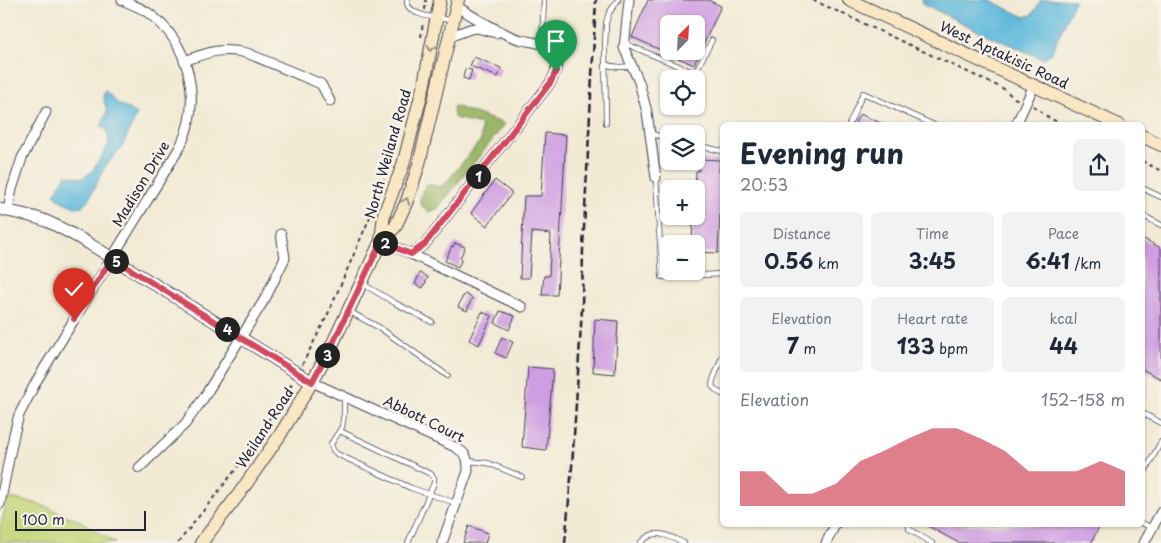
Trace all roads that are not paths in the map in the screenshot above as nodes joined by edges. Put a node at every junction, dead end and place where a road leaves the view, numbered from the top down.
1 (122, 0) edge
2 (407, 0) edge
3 (440, 0) edge
4 (544, 0) edge
5 (618, 0) edge
6 (628, 0) edge
7 (849, 0) edge
8 (458, 2) edge
9 (437, 18) junction
10 (452, 20) junction
11 (510, 36) junction
12 (449, 37) junction
13 (712, 40) dead end
14 (624, 43) junction
15 (542, 44) junction
16 (184, 61) junction
17 (605, 64) junction
18 (632, 66) junction
19 (1034, 85) junction
20 (330, 100) dead end
21 (46, 112) dead end
22 (850, 122) edge
23 (927, 122) edge
24 (1017, 122) edge
25 (1113, 122) edge
26 (606, 123) dead end
27 (650, 134) junction
28 (660, 136) edge
29 (1145, 137) edge
30 (1161, 145) edge
31 (705, 147) edge
32 (720, 151) edge
33 (656, 178) joint
34 (1145, 190) edge
35 (1161, 198) edge
36 (4, 210) edge
37 (1145, 217) edge
38 (1161, 225) edge
39 (281, 234) dead end
40 (381, 242) junction
41 (411, 254) junction
42 (112, 258) junction
43 (720, 274) edge
44 (362, 284) junction
45 (522, 307) dead end
46 (349, 311) junction
47 (432, 322) dead end
48 (241, 338) junction
49 (720, 362) edge
50 (448, 376) dead end
51 (312, 382) junction
52 (720, 393) edge
53 (344, 396) junction
54 (1145, 415) edge
55 (1161, 423) edge
56 (340, 431) junction
57 (1161, 442) edge
58 (468, 461) junction
59 (139, 468) dead end
60 (1145, 471) edge
61 (522, 477) dead end
62 (430, 494) junction
63 (456, 502) junction
64 (0, 504) edge
65 (1161, 512) edge
66 (1145, 524) edge
67 (833, 527) edge
68 (908, 527) edge
69 (1152, 528) junction
70 (201, 543) edge
71 (408, 543) edge
72 (442, 543) edge
73 (640, 543) edge
74 (684, 543) edge
75 (826, 543) edge
76 (932, 543) edge
77 (1144, 543) edge

1 - 16 street, Madison Drive
2 - 9 lane
3 - 9 main road, North Weiland Road
4 - 15 lane
5 - 17 lane
6 - 14 street
7 - 19 main road, West Aptakisic Road
8 - 10 main road, North Weiland Road
8 - 11 street
9 - 10 lane
9 -> 40 main road, North Weiland Road
10 - 12 main road, North Weiland Road
11 - 12 street
11 - 15 street
40 -> 12 main road, North Weiland Road
13 - 14 lane
14 - 18 street
15 - 41 street
16 - 20 street
16 - 42 street, Madison Drive
17 - 18 lane
17 - 26 lane
18 - 27 street
19 - 24 street
19 - 25 main road, West Aptakisic Road
21 - 36 street
22 - 23 lane
27 - 28 lane
27 - 33 street
29 - 30 main road
31 - 32 lane
33 - 43 lane
34 - 35 lane
36 - 42 street
37 - 38 lane
39 - 48 street
40 - 41 street
40 - 44 main road, Weiland Road
41 - 45 street
42 - 48 street
42 - 64 street, Madison Drive
44 - 46 main road, Weiland Road
44 - 47 lane
46 - 50 lane
46 - 51 main road, Weiland Road
48 - 51 street
48 - 59 street
49 - 52 lane
51 - 53 street, Abbott Court
51 - 70 main road, Weiland Road
53 - 56 lane
53 - 58 street, Abbott Court
54 - 55 lane
56 - 62 lane
56 - 62 lane
57 - 60 lane
58 - 61 lane
58 - 63 street, Abbott Court
62 - 63 lane
62 - 71 lane
63 - 72 street, Abbott Court
65 - 69 street
66 - 69 lane
67 - 75 street
68 - 76 lane
69 - 77 street
73 - 74 lane

